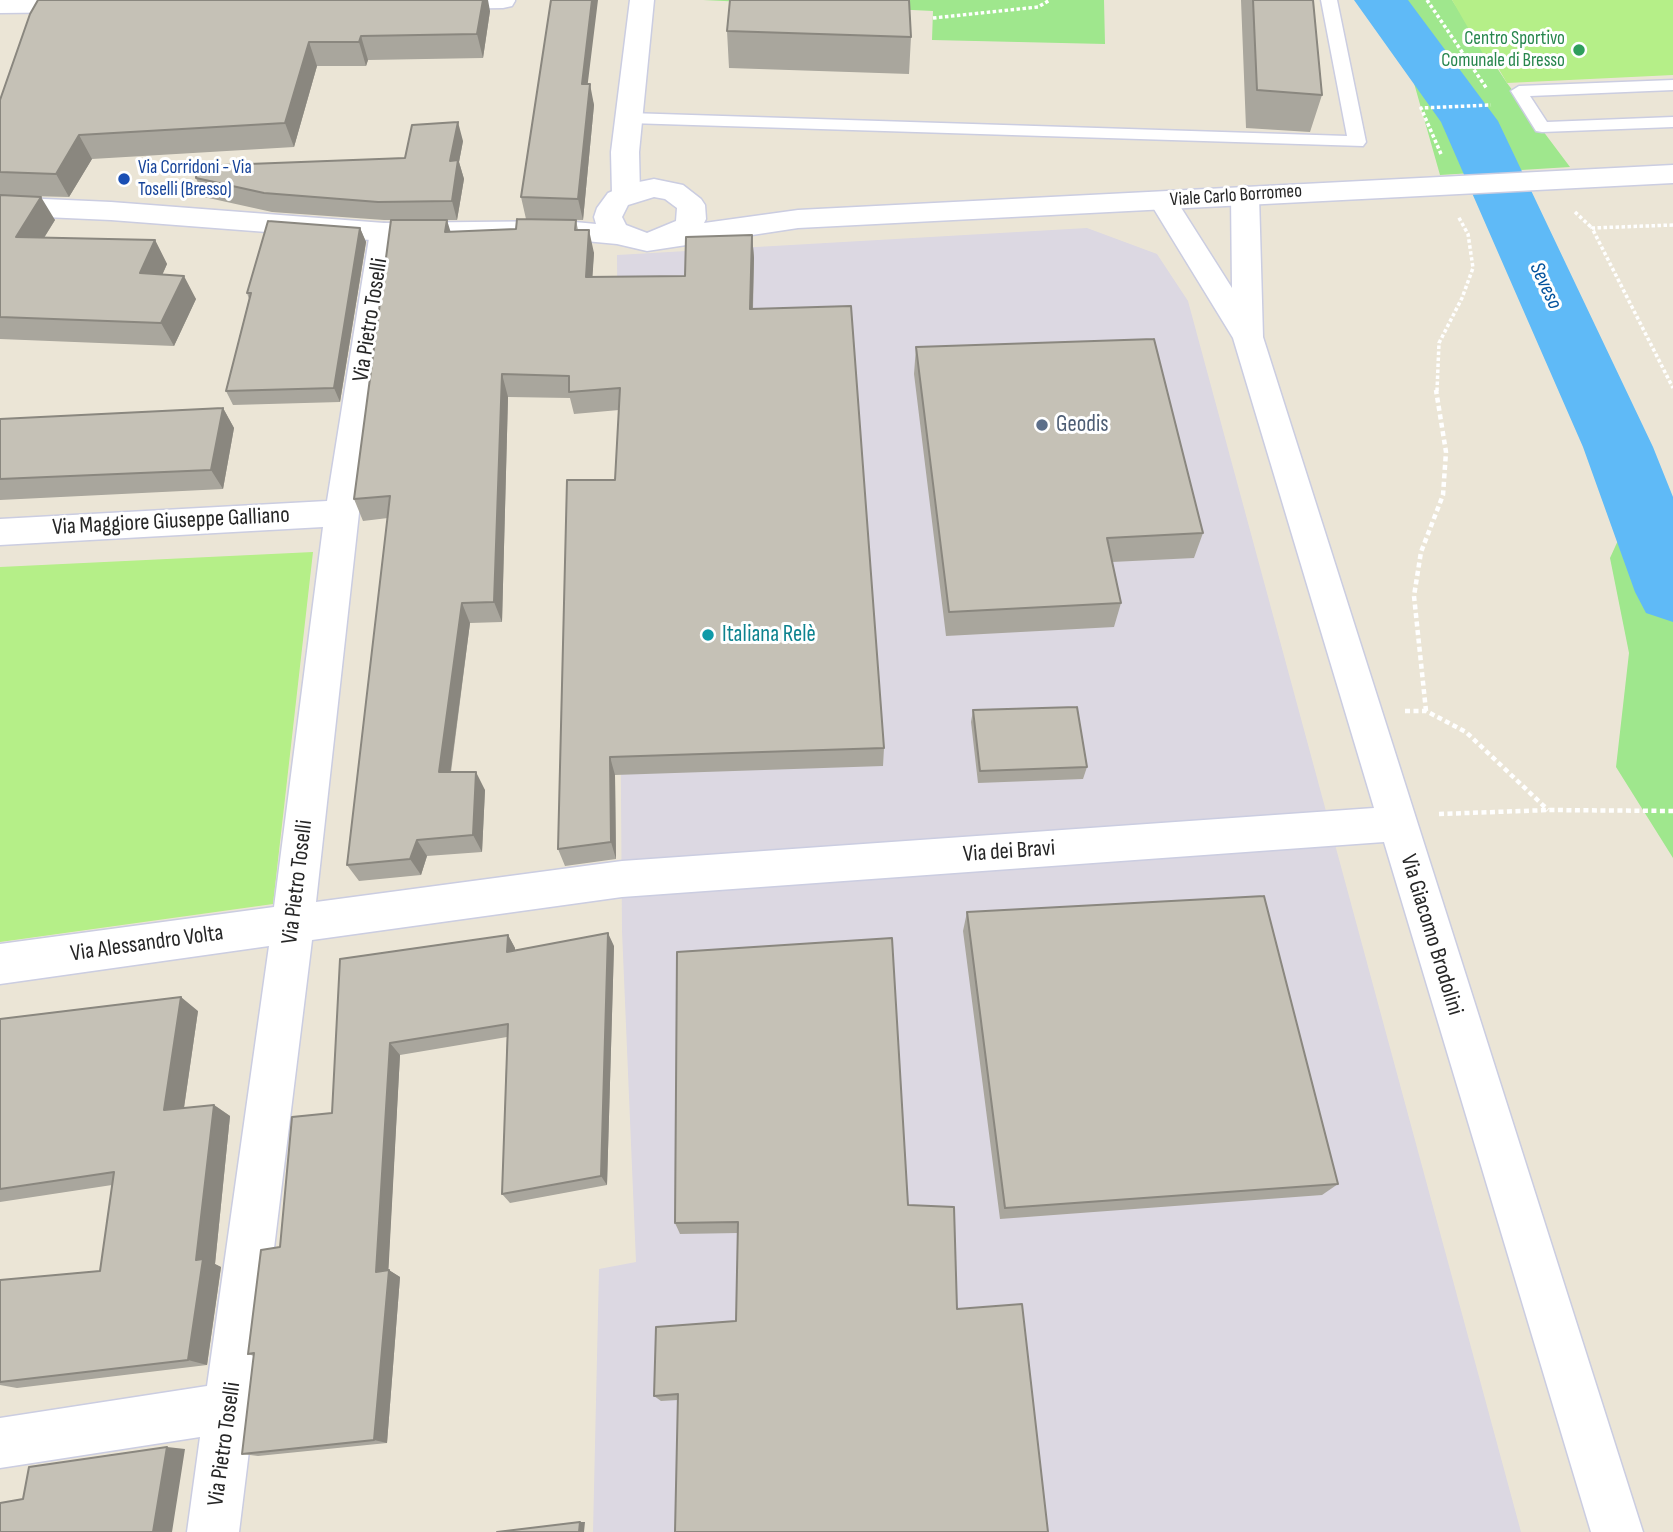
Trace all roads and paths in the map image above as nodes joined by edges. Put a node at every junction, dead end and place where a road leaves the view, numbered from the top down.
1 (642, 0) edge
2 (1050, 0) edge
3 (1329, 0) edge
4 (503, 1) edge
5 (405, 2) edge
6 (112, 5) edge
7 (0, 6) edge
8 (933, 18) dead end
9 (1673, 85) edge
10 (1497, 105) dead end
11 (1445, 107) dead end
12 (629, 118) junction
13 (1673, 122) edge
14 (1673, 174) edge
15 (640, 191) junction
16 (1245, 195) junction
17 (684, 197) junction
18 (1452, 199) junction
19 (1163, 201) junction
20 (0, 206) edge
21 (1569, 207) dead end
22 (1464, 212) dead end
23 (798, 219) junction
24 (1673, 225) edge
25 (614, 226) junction
26 (1592, 228) junction
27 (384, 232) junction
28 (676, 236) junction
29 (1248, 338) junction
30 (1673, 387) edge
31 (342, 513) junction
32 (0, 532) edge
33 (1426, 711) junction
34 (1394, 712) dead end
35 (1548, 810) junction
36 (1673, 811) edge
37 (1412, 820) junction
38 (293, 924) junction
39 (0, 964) edge
40 (231, 1407) junction
41 (0, 1443) edge
42 (213, 1532) edge
43 (1617, 1532) edge

1 - 12 street
2 - 8 path
3 - 12 lane
4 - 5 street
6 - 7 street
9 - 13 lane
10 - 11 path
12 - 15 street
14 - 18 street, Viale Carlo Borromeo
15 - 17 street
15 - 25 street
16 - 18 street, Viale Carlo Borromeo
16 - 19 street, Viale Carlo Borromeo
16 - 29 street, Via Giacomo Brodolini
17 - 23 street, Viale Carlo Borromeo
17 - 28 street
18 - 22 path
18 - 33 path
19 - 23 street, Viale Carlo Borromeo
19 - 29 street, Via Giacomo Brodolini
20 - 27 street
21 - 26 path
23 - 28 street, Viale Carlo Borromeo
24 - 26 path
25 - 27 street
25 - 28 street
26 - 30 path
27 - 31 street, Via Pietro Toselli
29 - 37 street, Via Giacomo Brodolini
31 - 32 street, Via Maggiore Giuseppe Galliano
31 - 38 street, Via Pietro Toselli
33 - 34 path
33 - 35 path
35 - 36 path
35 - 37 path
37 - 38 street, Via dei Bravi
37 - 43 street, Via Giacomo Brodolini
38 - 39 street, Via Alessandro Volta
38 - 40 street, Via Pietro Toselli
40 - 41 street
40 - 42 street, Via Pietro Toselli

